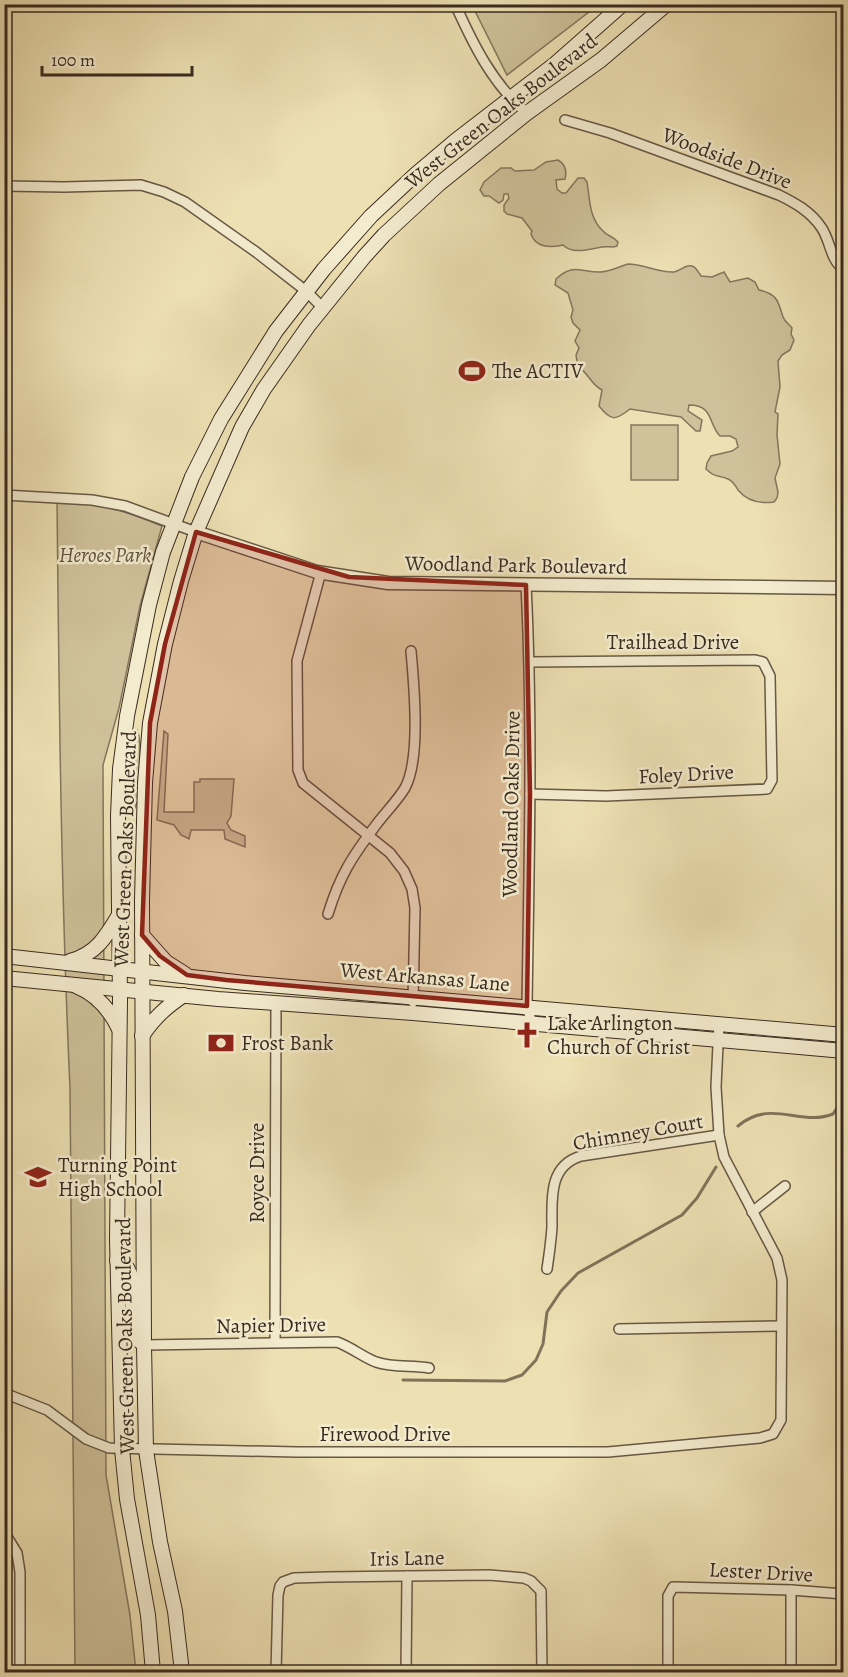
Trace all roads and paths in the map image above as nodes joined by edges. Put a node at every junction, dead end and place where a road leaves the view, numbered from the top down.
1 (455, 4) edge
2 (623, 4) edge
3 (667, 4) edge
4 (509, 99) junction
5 (527, 113) junction
6 (565, 120) dead end
7 (4, 186) edge
8 (843, 270) edge
9 (306, 291) junction
10 (323, 308) junction
11 (4, 495) edge
12 (174, 522) junction
13 (196, 532) junction
14 (321, 572) junction
15 (526, 585) junction
16 (843, 588) edge
17 (411, 651) dead end
18 (530, 662) junction
19 (771, 714) joint
20 (127, 716) junction
21 (150, 723) junction
22 (530, 794) junction
23 (368, 836) junction
24 (328, 914) dead end
25 (119, 915) junction
26 (142, 935) junction
27 (4, 956) edge
28 (69, 962) junction
29 (120, 968) junction
30 (142, 972) junction
31 (186, 975) junction
32 (4, 978) edge
33 (69, 984) junction
34 (119, 988) junction
35 (142, 990) junction
36 (345, 991) junction
37 (184, 995) junction
38 (413, 996) junction
39 (276, 1003) junction
40 (526, 1006) junction
41 (344, 1008) junction
42 (413, 1013) junction
43 (532, 1024) junction
44 (719, 1024) junction
45 (843, 1028) edge
46 (119, 1030) junction
47 (843, 1035) edge
48 (142, 1036) junction
49 (717, 1040) junction
50 (843, 1051) edge
51 (719, 1135) junction
52 (785, 1186) dead end
53 (752, 1212) junction
54 (117, 1260) junction
55 (547, 1269) dead end
56 (781, 1326) junction
57 (619, 1329) dead end
58 (275, 1342) junction
59 (144, 1346) junction
60 (429, 1368) dead end
61 (4, 1393) edge
62 (122, 1449) junction
63 (146, 1450) junction
64 (7, 1535) edge
65 (407, 1576) junction
66 (791, 1590) junction
67 (843, 1594) edge
68 (20, 1672) edge
69 (153, 1672) edge
70 (182, 1672) edge
71 (276, 1672) edge
72 (406, 1672) edge
73 (542, 1672) edge
74 (668, 1672) edge
75 (791, 1672) edge

1 - 4 street
2 - 4 main road
3 - 5 main road, West Green Oaks Boulevard
4 - 5 street
4 - 9 main road
5 - 10 main road, West Green Oaks Boulevard
6 - 8 street, Woodside Drive
7 - 9 street
9 - 10 street
9 - 12 main road
10 - 13 main road, West Green Oaks Boulevard
11 - 12 street
12 - 13 street
12 - 20 main road
13 - 14 street, Woodland Park Boulevard
13 - 21 main road, West Green Oaks Boulevard
14 - 15 street, Woodland Park Boulevard
14 - 23 street
15 - 16 street, Woodland Park Boulevard
15 - 18 street, Woodland Oaks Drive
17 - 23 street
18 - 19 street, Trailhead Drive
18 - 22 street, Woodland Oaks Drive
19 - 22 street, Foley Drive
20 - 21 main road
20 - 25 main road
21 - 26 main road, West Green Oaks Boulevard
22 - 40 street, Woodland Oaks Drive
23 - 24 street
23 - 38 street
25 - 28 main road
25 - 29 main road
26 - 30 main road, West Green Oaks Boulevard
26 - 31 main road
27 - 28 main road, West Arkansas Lane
28 - 29 main road, West Arkansas Lane
29 - 30 main road, West Arkansas Lane
29 - 34 main road
30 - 31 main road, West Arkansas Lane
30 - 35 main road, West Green Oaks Boulevard
31 - 36 main road, West Arkansas Lane
32 - 33 main road, West Arkansas Lane
33 - 34 main road, West Arkansas Lane
33 - 46 main road
34 - 35 main road, West Arkansas Lane
34 - 46 main road
35 - 37 main road, West Arkansas Lane
35 - 48 main road, West Green Oaks Boulevard
36 - 38 main road, West Arkansas Lane
36 - 41 main road
37 - 39 main road, West Arkansas Lane
37 - 48 main road
38 - 40 main road, West Arkansas Lane
38 - 42 street
39 - 41 main road, West Arkansas Lane
39 - 58 street, Royce Drive
40 - 43 street, Woodland Oaks Drive
40 - 44 main road, West Arkansas Lane
41 - 42 main road, West Arkansas Lane
42 - 43 main road, West Arkansas Lane
43 - 49 main road, West Arkansas Lane
44 - 47 main road, West Arkansas Lane
44 - 49 street
45 - 47 street
46 - 54 main road
48 - 59 main road, West Green Oaks Boulevard
49 - 50 main road, West Arkansas Lane
49 - 51 street
51 - 53 street
51 - 55 street, Chimney Court
52 - 53 street
53 - 56 street
54 - 59 main road
54 - 62 main road
56 - 57 street
56 - 63 street, Firewood Drive
58 - 59 street, Napier Drive
58 - 60 street, Napier Drive
59 - 63 main road, West Green Oaks Boulevard
61 - 62 street, Firewood Drive
62 - 63 street, Firewood Drive
62 - 69 main road
63 - 70 main road, West Green Oaks Boulevard
64 - 68 street
65 - 71 street, Iris Lane
65 - 72 street
65 - 73 street, Iris Lane
66 - 67 street, Lester Drive
66 - 74 street, Lester Drive
66 - 75 street

